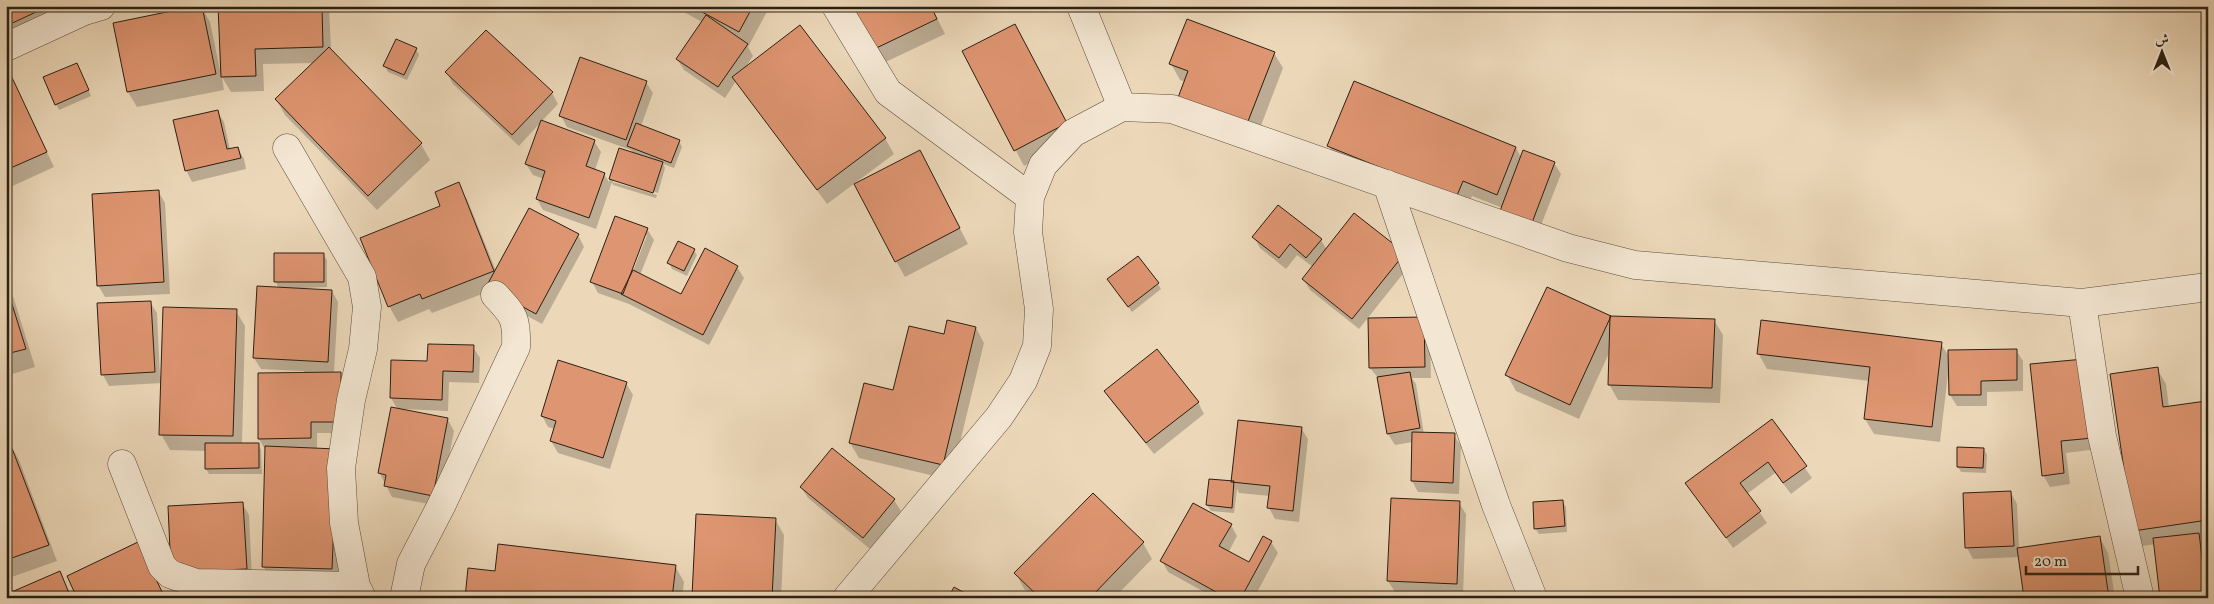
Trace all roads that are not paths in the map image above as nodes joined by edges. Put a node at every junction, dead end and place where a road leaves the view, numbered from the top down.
1 (101, 6) edge
2 (836, 6) edge
3 (1081, 6) edge
4 (6, 47) edge
5 (1122, 107) junction
6 (287, 148) dead end
7 (1387, 184) junction
8 (1030, 197) junction
9 (2208, 287) edge
10 (496, 295) dead end
11 (2082, 303) junction
12 (122, 464) dead end
13 (359, 592) edge
14 (404, 598) edge
15 (847, 598) edge
16 (1533, 598) edge
17 (2140, 598) edge

1 - 4 street
2 - 8 street
3 - 5 street
5 - 7 street
5 - 8 street
6 - 13 street
7 - 11 street
7 - 16 street
8 - 15 street
9 - 11 street
10 - 14 street
11 - 17 street
12 - 13 street

